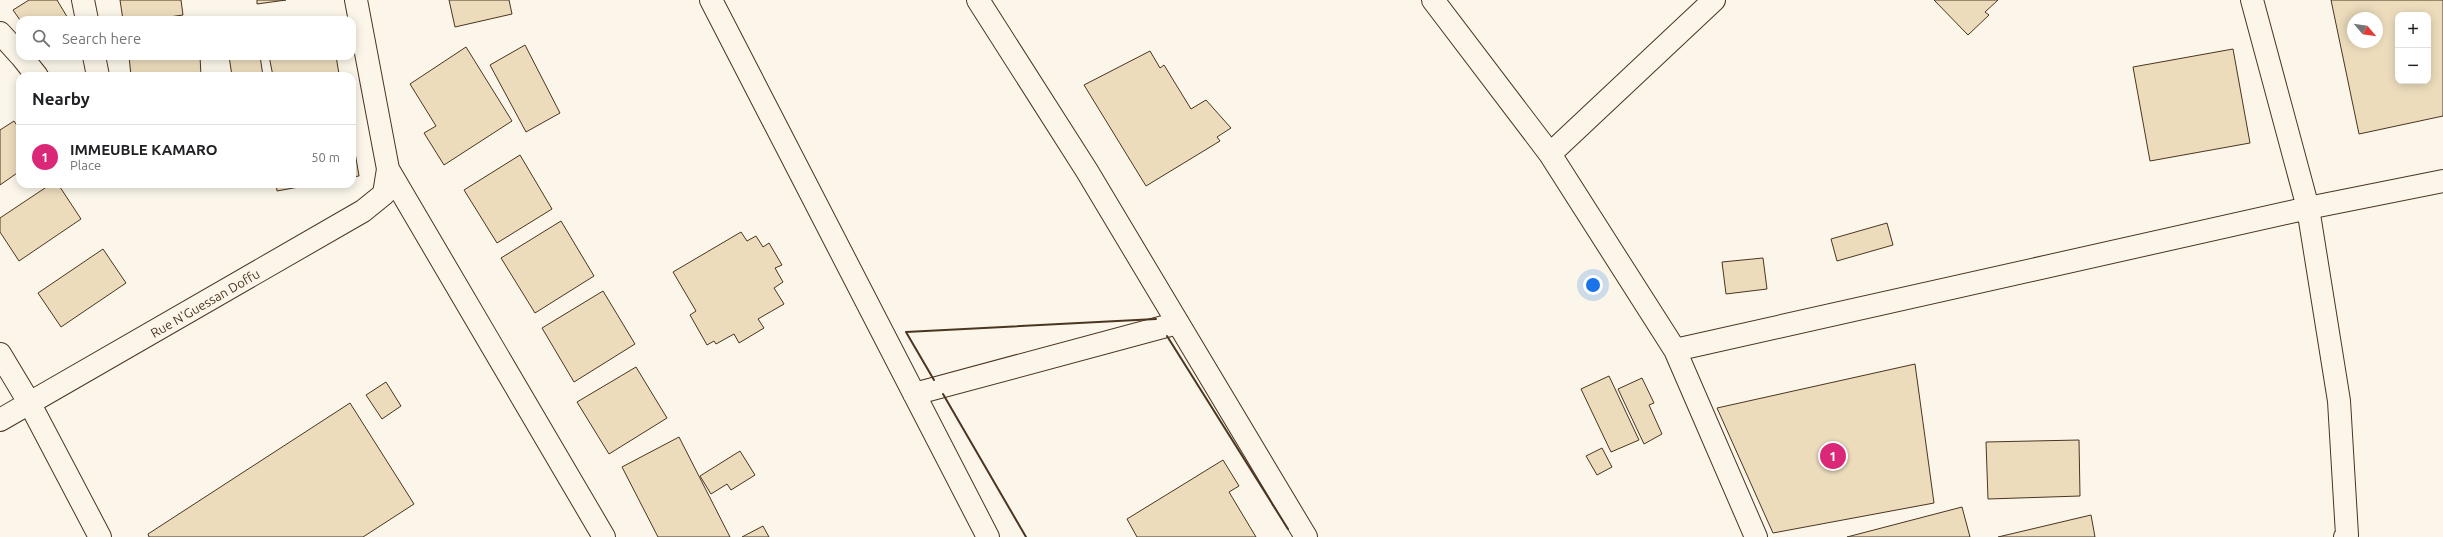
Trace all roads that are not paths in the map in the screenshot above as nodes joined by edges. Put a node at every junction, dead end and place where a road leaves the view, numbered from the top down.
1 (83, 0) edge
2 (356, 0) edge
3 (712, 0) edge
4 (978, 0) edge
5 (1433, 0) edge
6 (1714, 0) edge
7 (2252, 0) edge
8 (86, 16) edge
9 (0, 33) edge
10 (16, 51) edge
11 (24, 60) edge
12 (95, 60) edge
13 (34, 72) edge
14 (97, 72) edge
15 (1550, 154) junction
16 (388, 169) junction
17 (2443, 181) edge
18 (2308, 208) junction
19 (1178, 323) junction
20 (1675, 350) junction
21 (0, 354) edge
22 (914, 394) junction
23 (30, 404) junction
24 (0, 420) edge
25 (100, 537) edge
26 (604, 537) edge
27 (988, 537) edge
28 (1306, 537) edge
29 (1756, 537) edge
30 (2345, 537) edge

1 - 8 street
2 - 16 street
3 - 22 street
4 - 19 street
5 - 15 street
6 - 15 street
7 - 18 street
9 - 10 street
11 - 13 street
12 - 14 street
15 - 20 street
16 - 23 street, Rue N'Guessan Doffu
16 - 26 street
17 - 18 street
18 - 20 street
18 - 30 street
19 - 22 street
19 - 28 street
20 - 29 street
21 - 23 street
22 - 27 street
23 - 24 street, Rue N'Guessan Doffu
23 - 25 street

